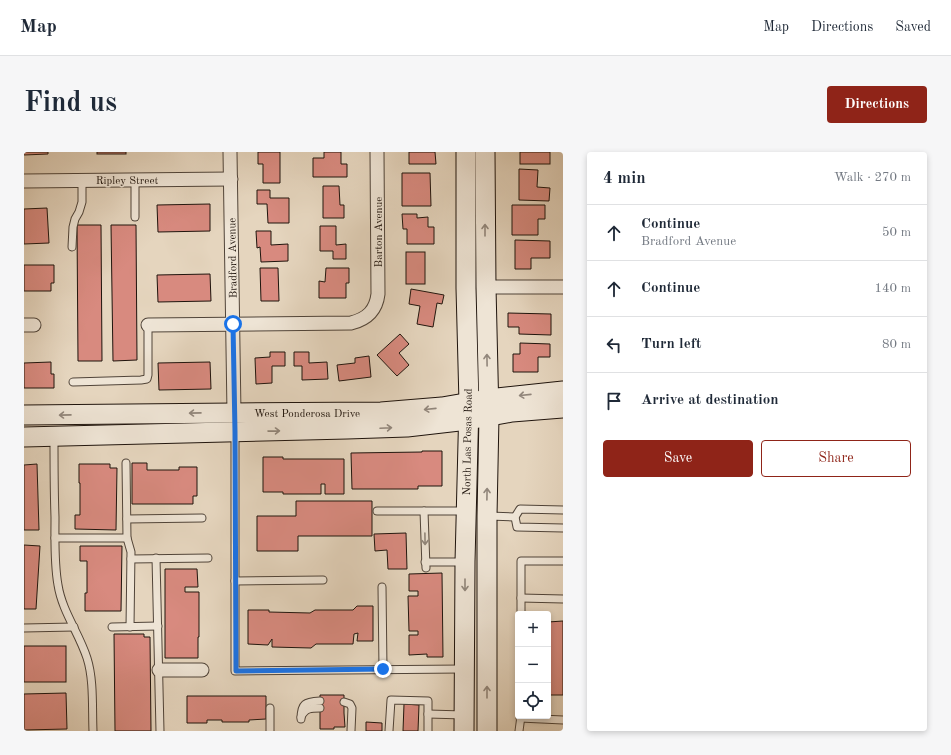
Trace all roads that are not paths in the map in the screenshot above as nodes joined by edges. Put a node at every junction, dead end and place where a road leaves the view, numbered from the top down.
1 (230, 152) edge
2 (377, 152) edge
3 (466, 152) edge
4 (485, 152) edge
5 (231, 179) junction
6 (82, 180) junction
7 (135, 180) junction
8 (24, 181) edge
9 (135, 217) dead end
10 (72, 247) dead end
11 (486, 287) junction
12 (563, 287) edge
13 (466, 288) junction
14 (233, 324) junction
15 (148, 325) joint
16 (73, 382) dead end
17 (563, 391) edge
18 (488, 408) junction
19 (563, 408) edge
20 (468, 411) junction
21 (234, 413) junction
22 (24, 415) edge
23 (235, 432) junction
24 (54, 436) junction
25 (24, 437) edge
26 (126, 463) dead end
27 (563, 510) edge
28 (377, 511) dead end
29 (424, 511) junction
30 (466, 511) junction
31 (486, 516) junction
32 (515, 517) junction
33 (202, 518) dead end
34 (127, 519) junction
35 (563, 528) edge
36 (55, 538) junction
37 (127, 538) junction
38 (156, 558) junction
39 (208, 558) dead end
40 (131, 559) junction
41 (563, 560) edge
42 (465, 562) junction
43 (323, 580) dead end
44 (236, 581) junction
45 (382, 587) dead end
46 (521, 598) junction
47 (563, 599) edge
48 (521, 611) edge
49 (158, 626) junction
50 (74, 627) junction
51 (112, 627) dead end
52 (130, 627) junction
53 (24, 628) edge
54 (383, 669) junction
55 (465, 669) junction
56 (159, 670) junction
57 (202, 670) dead end
58 (320, 705) dead end
59 (344, 705) dead end
60 (270, 708) dead end
61 (428, 714) junction
62 (300, 719) dead end
63 (521, 719) edge
64 (549, 719) edge
65 (563, 720) edge
66 (464, 723) edge
67 (93, 731) edge
68 (160, 731) edge
69 (270, 731) edge
70 (351, 731) edge
71 (389, 731) edge
72 (428, 731) edge
73 (487, 731) edge
74 (519, 731) edge

1 - 5 street, Bradford Avenue
2 - 14 street, Barton Avenue
3 - 13 main road, North Las Posas Road
11 -> 4 main road, North Las Posas Road
5 - 7 street, Ripley Street
5 - 14 street, Bradford Avenue
6 - 7 street, Ripley Street
6 - 8 street, Ripley Street
6 - 10 lane
7 - 9 lane
11 - 12 street
11 - 13 main road
18 -> 11 main road, North Las Posas Road
13 - 20 main road, North Las Posas Road
14 - 15 street
14 - 21 street, Bradford Avenue
15 - 16 lane
17 -> 18 main road
18 - 19 main road
18 - 20 main road
31 -> 18 main road, North Las Posas Road
20 -> 21 main road, West Ponderosa Drive
23 -> 20 main road, West Ponderosa Drive
20 - 30 main road, North Las Posas Road
21 -> 22 main road, West Ponderosa Drive
21 - 23 main road
23 - 24 main road, West Ponderosa Drive
23 - 44 lane
24 - 25 main road, West Ponderosa Drive
24 - 36 lane
26 - 34 lane
27 - 32 lane
28 - 29 lane
29 - 30 lane
29 -> 42 lane
30 - 42 main road, North Las Posas Road
31 - 32 lane
73 -> 31 main road, North Las Posas Road
32 - 35 lane
33 - 34 lane
34 - 37 lane
36 - 37 lane
36 - 50 lane
37 - 40 lane
38 - 39 lane
38 - 40 lane
38 - 49 lane
40 - 52 lane
41 - 46 lane
42 -> 55 main road, North Las Posas Road
43 - 44 lane
44 - 54 lane
45 - 54 lane
46 - 47 lane
46 - 48 lane
49 - 52 lane
49 - 56 lane
50 - 53 lane
50 - 67 lane
51 - 52 lane
54 - 55 lane
55 - 66 main road, North Las Posas Road
56 - 57 street
56 - 68 lane
58 - 62 lane
59 - 70 lane
60 - 69 lane
61 - 66 lane
61 - 71 lane
61 - 72 lane
63 - 74 lane
64 - 65 lane

